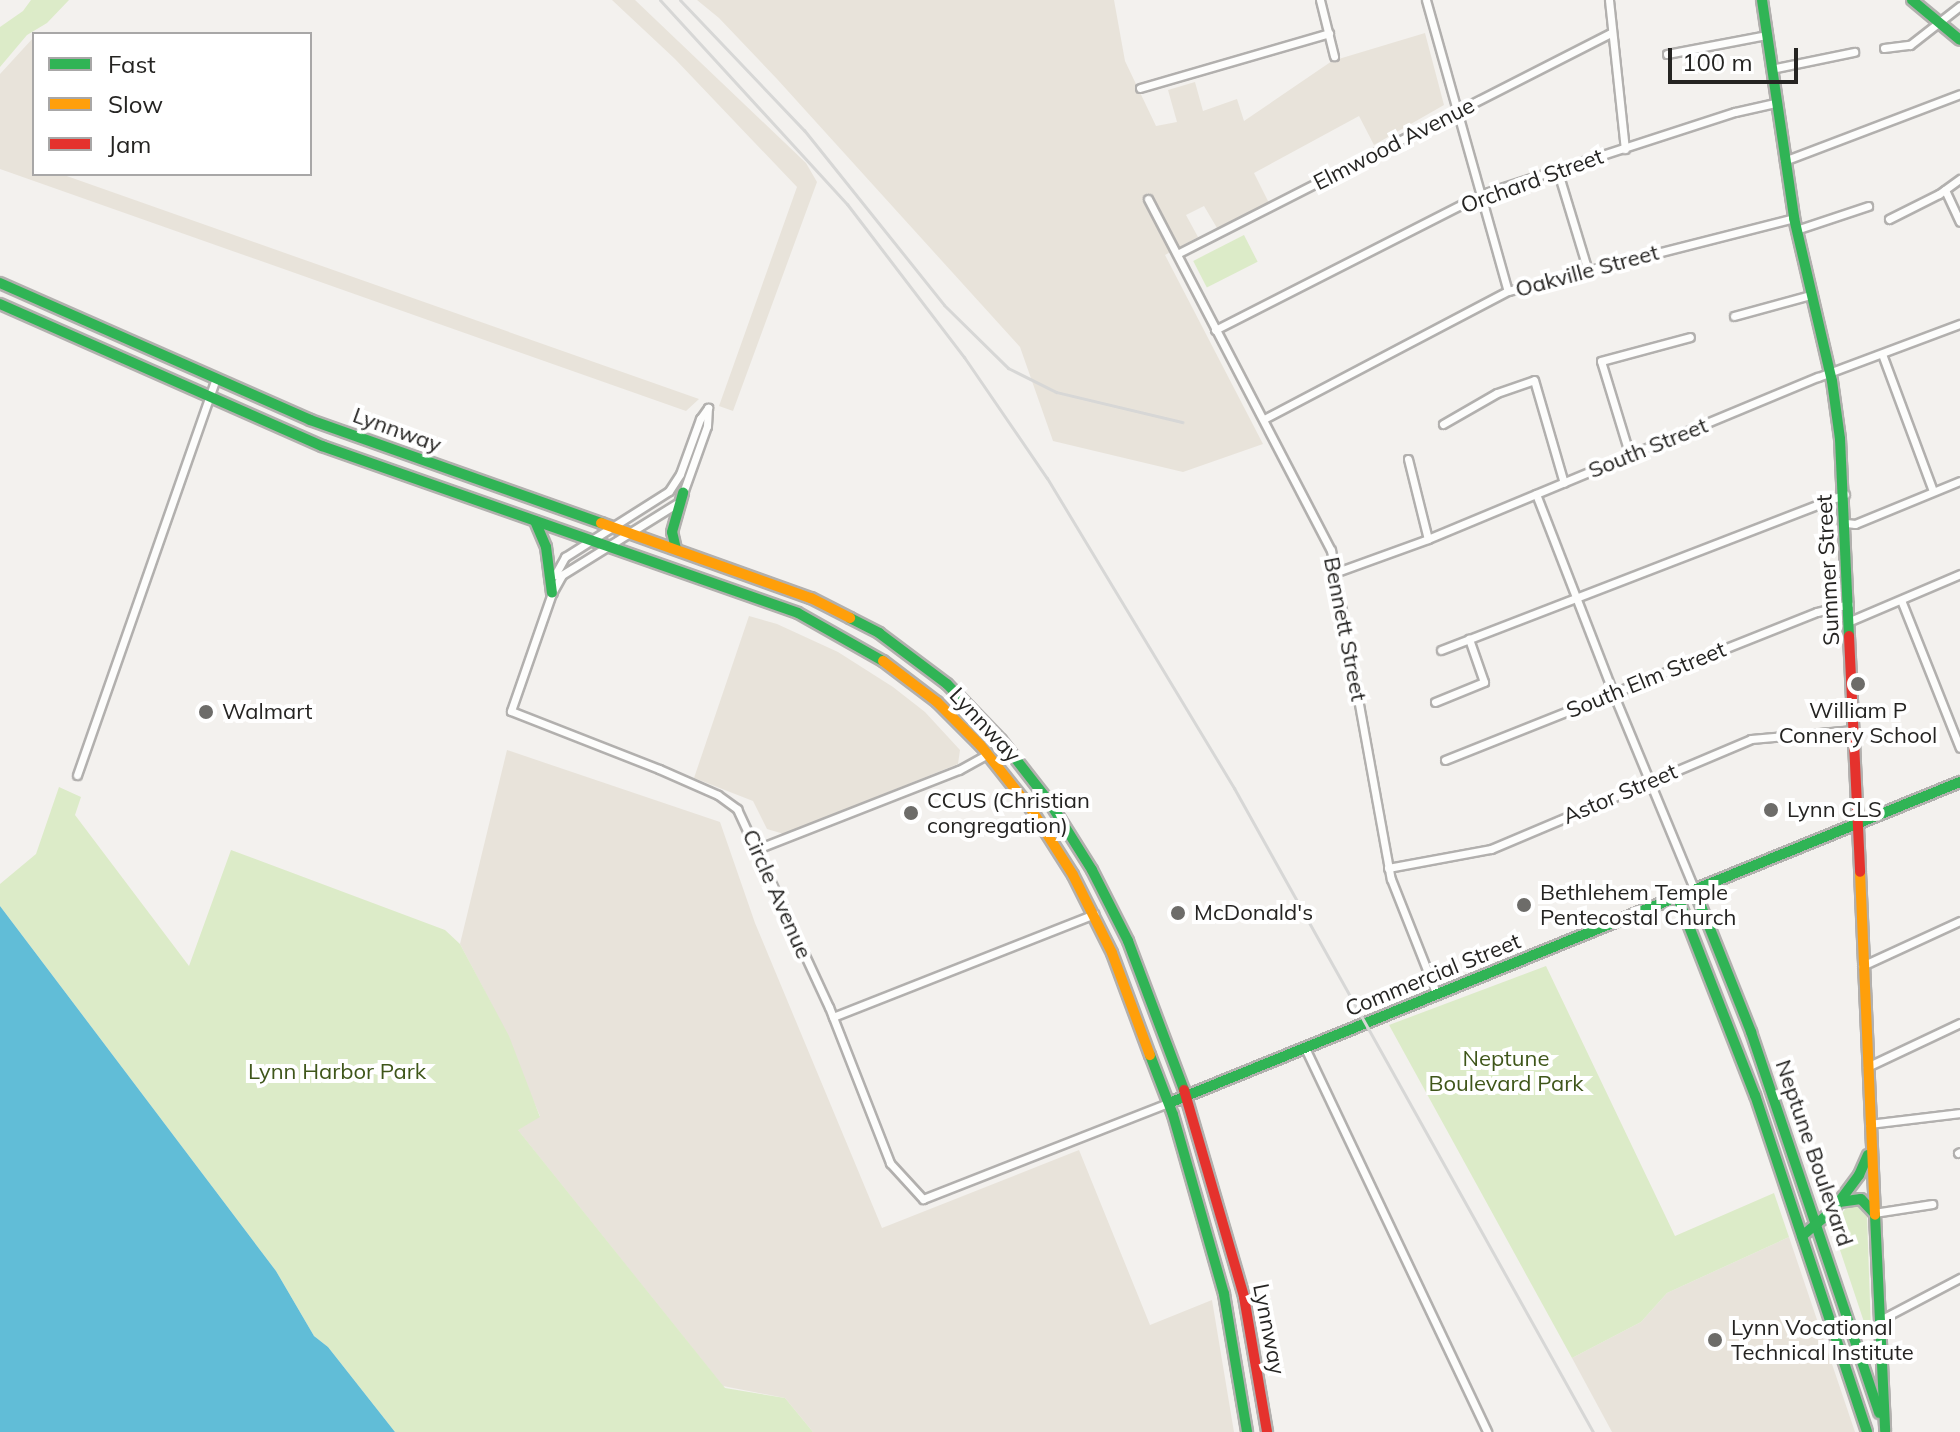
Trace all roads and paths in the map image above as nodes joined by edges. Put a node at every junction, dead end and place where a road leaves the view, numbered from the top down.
1 (1320, 0) edge
2 (1426, 0) edge
3 (1609, 0) edge
4 (1762, 0) edge
5 (1912, 0) edge
6 (1960, 6) edge
7 (1939, 23) junction
8 (1329, 33) junction
9 (1611, 33) junction
10 (1767, 35) junction
11 (1960, 40) edge
12 (1884, 48) dead end
13 (1854, 52) dead end
14 (1667, 54) dead end
15 (1334, 56) dead end
16 (1771, 69) junction
17 (1140, 88) dead end
18 (1960, 94) edge
19 (1775, 103) junction
20 (1457, 112) junction
21 (1625, 149) junction
22 (1784, 161) junction
23 (1557, 169) junction
24 (1960, 179) edge
25 (1945, 190) junction
26 (1482, 194) junction
27 (1148, 199) dead end
28 (1868, 206) dead end
29 (1794, 218) junction
30 (1889, 219) dead end
31 (1960, 222) edge
32 (1796, 230) junction
33 (1177, 254) junction
34 (1588, 271) junction
35 (0, 283) edge
36 (1508, 291) junction
37 (1811, 295) junction
38 (0, 304) edge
39 (1734, 316) dead end
40 (1960, 324) edge
41 (1215, 330) junction
42 (1690, 337) dead end
43 (1882, 354) junction
44 (1830, 373) junction
45 (215, 381) junction
46 (209, 399) junction
47 (1264, 419) junction
48 (1443, 424) dead end
49 (1630, 456) junction
50 (1408, 459) dead end
51 (1960, 481) edge
52 (1564, 483) junction
53 (1933, 491) junction
54 (683, 493) junction
55 (1536, 494) junction
56 (1845, 494) junction
57 (535, 521) junction
58 (1846, 523) junction
59 (612, 527) junction
60 (631, 534) junction
61 (1428, 539) junction
62 (591, 540) junction
63 (606, 546) junction
64 (676, 549) junction
65 (1337, 572) junction
66 (1960, 574) edge
67 (552, 593) junction
68 (1576, 595) junction
69 (1901, 600) junction
70 (1849, 604) junction
71 (1850, 621) junction
72 (1469, 639) junction
73 (1441, 650) dead end
74 (1613, 693) junction
75 (1435, 702) dead end
76 (1854, 730) junction
77 (1960, 748) edge
78 (988, 754) junction
79 (1445, 760) dead end
80 (77, 775) dead end
81 (1651, 781) junction
82 (1960, 782) edge
83 (1858, 824) junction
84 (757, 849) junction
85 (1388, 868) junction
86 (1695, 891) junction
87 (1678, 898) junction
88 (1094, 914) junction
89 (1960, 921) edge
90 (1862, 966) junction
91 (1437, 995) junction
92 (833, 1017) junction
93 (1960, 1023) edge
94 (1305, 1048) junction
95 (1867, 1067) junction
96 (1187, 1096) junction
97 (1169, 1103) junction
98 (1960, 1113) edge
99 (1869, 1124) junction
100 (1870, 1145) junction
101 (1839, 1202) junction
102 (1932, 1204) dead end
103 (1874, 1213) junction
104 (1818, 1226) junction
105 (1802, 1236) junction
106 (1960, 1278) edge
107 (1878, 1321) junction
108 (1247, 1432) edge
109 (1267, 1432) edge
110 (1487, 1432) edge
111 (1867, 1432) edge
112 (1885, 1432) edge

1 - 8 street
2 - 20 street
3 - 9 street
4 - 10 main road, Summer Street
5 - 7 main road
6 - 7 street
7 - 11 main road
7 - 12 street
8 - 15 street
8 - 17 street
9 - 20 street, Elmwood Avenue
9 - 21 street
10 - 14 street
10 - 16 main road, Summer Street
13 - 16 street
16 - 19 main road, Summer Street
18 - 22 street
19 - 21 street, Orchard Street
19 - 22 main road, Summer Street
20 - 26 street
20 - 33 street, Elmwood Avenue
21 - 23 street, Orchard Street
22 - 29 main road, Summer Street
23 - 26 street, Orchard Street
23 - 34 street
24 - 25 street
25 - 30 street
25 - 31 street
26 - 36 street
26 - 41 street, Orchard Street
27 - 33 street, Bennett Street
28 - 32 street
29 - 32 main road, Summer Street
29 - 34 street, Oakville Street
32 - 37 main road, Summer Street
33 - 41 street, Bennett Street
34 - 36 street, Oakville Street
35 - 45 main road, Lynnway
36 - 47 street, Oakville Street
37 - 39 street
37 - 44 main road, Summer Street
38 - 46 main road, Lynnway
40 - 43 street, South Street
41 - 47 street, Bennett Street
42 - 49 street
43 - 44 street, South Street
43 - 53 street
44 - 49 street, South Street
44 - 56 main road, Summer Street
45 - 46 street
45 - 59 main road, Lynnway
46 - 57 main road, Lynnway
46 - 80 street
47 - 65 street, Bennett Street
48 - 52 street
49 - 52 street, South Street
50 - 61 street
51 - 53 street
52 - 55 street, South Street
53 - 58 street
54 - 59 street
54 - 60 street
54 - 64 main road
55 - 61 street, South Street
55 - 68 street
56 - 58 main road, Summer Street
56 - 68 street
57 - 62 main road, Lynnway
57 - 67 main road
58 - 70 main road, Summer Street
59 - 60 main road, Lynnway
59 - 62 street
60 - 63 street
60 - 64 main road, Lynnway
61 - 65 street, South Street
62 - 63 main road, Lynnway
62 - 67 street
63 - 67 street
63 - 78 main road, Lynnway
64 - 96 main road, Lynnway
65 - 85 street, Bennett Street
66 - 69 street
67 - 84 street, Circle Avenue
68 - 72 street
68 - 74 street
69 - 71 street
69 - 77 street
70 - 71 main road, Summer Street
70 - 74 street, South Elm Street
71 - 76 main road, Summer Street
72 - 73 street
72 - 75 street
74 - 79 street, South Elm Street
74 - 81 street
76 - 81 street, Astor Street
76 - 83 main road, Summer Street
78 - 84 street
78 - 88 main road, Lynnway
81 - 85 street, Astor Street
81 - 86 street
82 - 83 main road, Commercial Street
83 - 86 main road, Commercial Street
83 - 90 main road, Summer Street
84 - 92 street, Circle Avenue
85 - 91 street, Bennett Street
86 - 87 main road, Commercial Street
86 - 104 main road, Neptune Boulevard
87 - 91 main road, Commercial Street
87 - 105 main road, Neptune Boulevard
88 - 92 street
88 - 97 main road, Lynnway
89 - 90 street
90 - 95 main road, Summer Street
91 - 94 main road, Commercial Street
92 - 97 street, Circle Avenue
93 - 95 street
94 - 96 main road, Commercial Street
94 - 110 street
95 - 99 main road, Summer Street
96 - 97 main road
96 - 109 main road, Lynnway
97 - 108 main road, Lynnway
98 - 99 street
99 - 100 main road, Summer Street
100 - 101 main road, Summer Street
100 - 103 main road, Summer Street
101 - 103 main road
101 - 104 main road, Summer Street
102 - 103 street
103 - 107 main road, Summer Street
104 - 105 main road, Summer Street
104 - 112 main road, Neptune Boulevard
105 - 111 main road, Neptune Boulevard
106 - 107 street
107 - 112 main road, Summer Street

